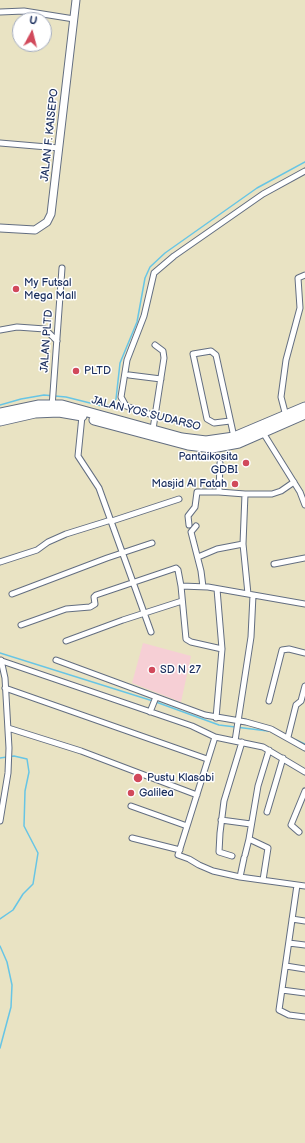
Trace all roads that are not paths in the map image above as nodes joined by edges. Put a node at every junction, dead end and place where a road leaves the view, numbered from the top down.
1 (76, 0) edge
2 (0, 12) edge
3 (74, 19) junction
4 (0, 143) edge
5 (59, 148) junction
6 (305, 171) edge
7 (0, 228) edge
8 (62, 268) dead end
9 (305, 275) edge
10 (0, 330) edge
11 (58, 341) junction
12 (154, 345) dead end
13 (129, 375) dead end
14 (161, 379) junction
15 (52, 405) junction
16 (305, 407) edge
17 (0, 413) edge
18 (305, 414) edge
19 (82, 416) junction
20 (155, 416) junction
21 (286, 416) junction
22 (230, 420) junction
23 (0, 421) edge
24 (152, 429) junction
25 (261, 430) junction
26 (234, 437) junction
27 (220, 463) dead end
28 (294, 482) junction
29 (218, 492) junction
30 (245, 494) junction
31 (179, 499) dead end
32 (305, 505) edge
33 (112, 521) junction
34 (189, 525) dead end
35 (196, 526) dead end
36 (152, 543) dead end
37 (243, 544) junction
38 (122, 553) junction
39 (198, 557) junction
40 (305, 558) edge
41 (0, 562) edge
42 (274, 564) dead end
43 (133, 582) junction
44 (181, 586) junction
45 (203, 587) junction
46 (217, 589) junction
47 (12, 594) dead end
48 (251, 594) junction
49 (182, 601) junction
50 (305, 604) edge
51 (144, 614) junction
52 (21, 625) dead end
53 (151, 632) dead end
54 (66, 641) dead end
55 (222, 649) junction
56 (305, 653) edge
57 (1, 660) edge
58 (56, 660) dead end
59 (305, 686) edge
60 (5, 688) junction
61 (155, 699) junction
62 (269, 701) dead end
63 (151, 710) junction
64 (216, 718) junction
65 (237, 723) junction
66 (8, 728) junction
67 (215, 737) junction
68 (288, 737) junction
69 (235, 740) junction
70 (242, 742) junction
71 (305, 748) edge
72 (269, 750) junction
73 (283, 758) junction
74 (207, 759) junction
75 (305, 772) edge
76 (305, 791) edge
77 (197, 794) junction
78 (131, 806) dead end
79 (267, 812) dead end
80 (222, 820) junction
81 (0, 821) edge
82 (251, 824) junction
83 (187, 826) junction
84 (299, 832) dead end
85 (132, 838) dead end
86 (249, 838) junction
87 (180, 850) junction
88 (232, 856) dead end
89 (240, 877) junction
90 (263, 880) junction
91 (297, 885) junction
92 (305, 886) edge
93 (292, 919) junction
94 (305, 920) edge
95 (289, 943) junction
96 (305, 945) edge
97 (286, 966) junction
98 (305, 969) edge
99 (282, 990) junction
100 (305, 993) edge
101 (305, 1017) edge

1 - 3 street, JALAN F. KAISEPO
2 - 3 street
3 - 5 street, JALAN F. KAISEPO
4 - 5 street
5 - 7 street, JALAN F. KAISEPO
6 - 20 street
8 - 11 street, JALAN PLTD
9 - 21 street
10 - 11 street
11 - 15 street, JALAN PLTD
12 - 14 street
13 - 14 street
14 - 20 street
15 - 17 highway, JALAN YOS SUDARSO
15 - 19 highway
15 - 23 highway
15 - 24 highway, JALAN YOS SUDARSO
16 - 21 highway, JALAN YOS SUDARSO
18 - 25 highway
19 - 25 highway
19 - 33 street
20 - 24 street
21 - 25 highway, JALAN YOS SUDARSO
22 - 22 street
22 - 26 street
24 - 26 highway, JALAN YOS SUDARSO
25 - 26 highway, JALAN YOS SUDARSO
25 - 28 street
27 - 29 street
28 - 30 street
28 - 32 street
29 - 30 street
29 - 34 street
30 - 37 street
31 - 33 street
33 - 38 street
33 - 41 street
35 - 39 street
36 - 38 street
37 - 39 street
37 - 48 street
38 - 43 street
38 - 47 street
39 - 45 street
40 - 42 street
43 - 44 street
43 - 51 street
43 - 52 street
44 - 45 street
44 - 49 street
45 - 46 street
46 - 48 street
46 - 55 street
48 - 50 street
48 - 65 street
49 - 51 street
49 - 55 street
51 - 53 street
51 - 54 street
55 - 64 street
56 - 62 street
57 - 60 street
57 - 63 street
58 - 61 street
59 - 68 street
60 - 66 street
60 - 74 street
61 - 63 street
61 - 64 street
63 - 67 street
64 - 65 street
65 - 68 street
65 - 69 street
66 - 77 street
66 - 81 street
67 - 69 street
67 - 74 street
68 - 71 street
69 - 70 street
70 - 72 street
70 - 80 street
72 - 73 street
72 - 82 street
73 - 75 street
73 - 79 street
74 - 77 street
76 - 84 street
77 - 83 street
78 - 83 street
80 - 82 street
80 - 88 street
82 - 86 street
83 - 87 street
85 - 87 street
86 - 89 street
86 - 90 street
87 - 89 street
89 - 90 street
90 - 91 street
91 - 92 street
91 - 93 street
93 - 94 street
93 - 95 street
95 - 96 street
95 - 97 street
97 - 98 street
97 - 99 street
99 - 100 street
99 - 101 street

